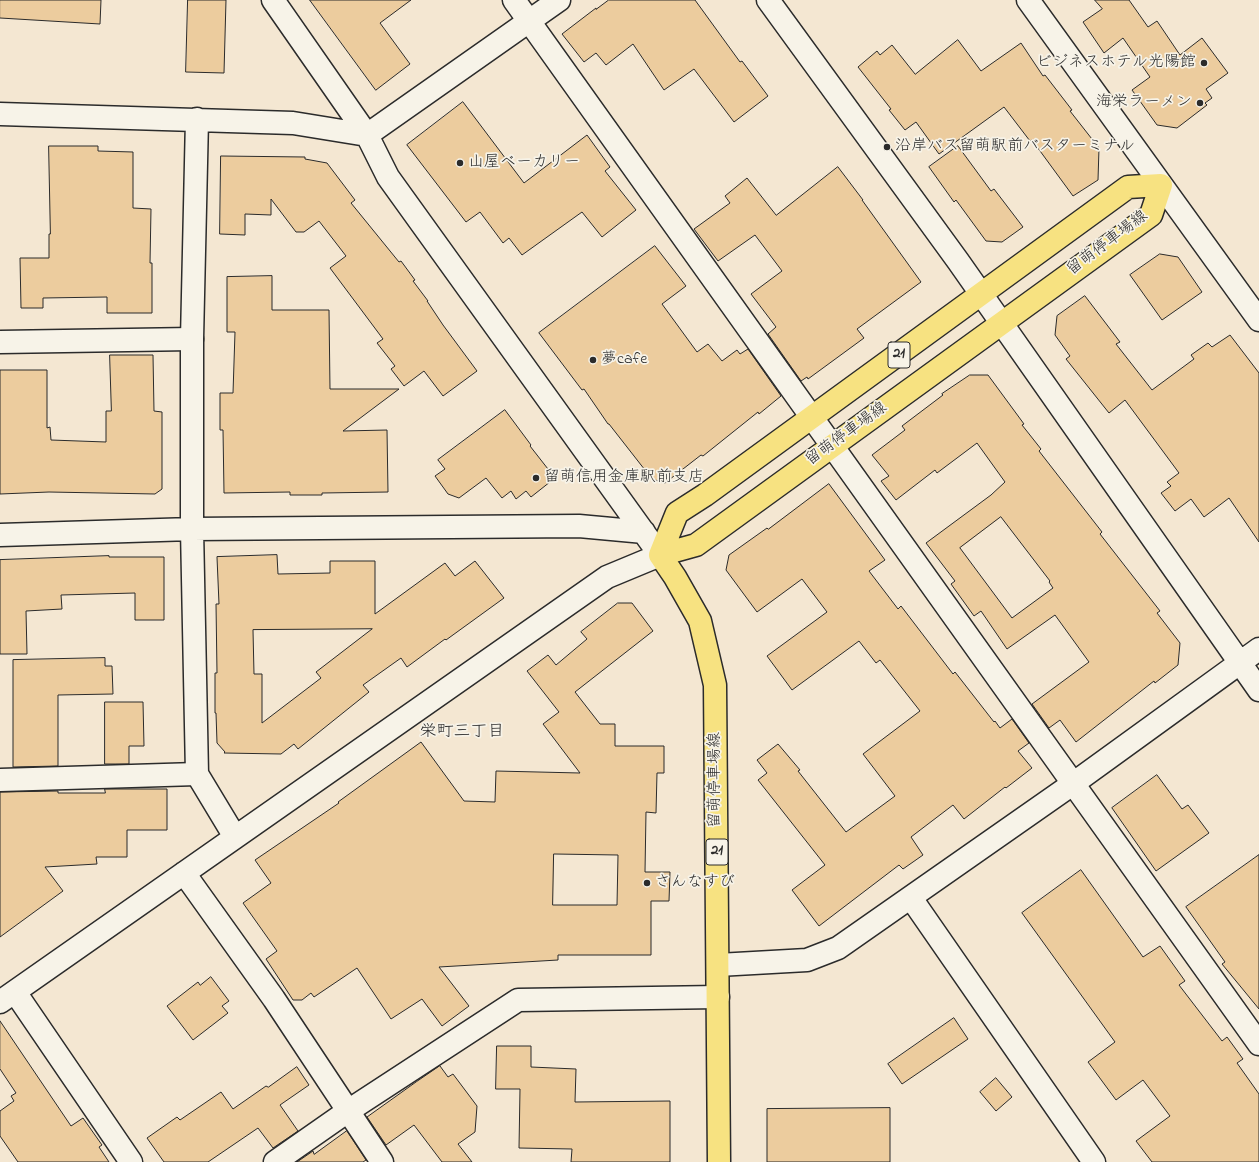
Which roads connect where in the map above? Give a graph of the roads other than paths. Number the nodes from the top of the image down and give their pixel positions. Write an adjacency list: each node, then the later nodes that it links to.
1 (274, 0): 9 (street)
2 (514, 0): 6 (street)
3 (559, 0): 6 (street)
4 (768, 0): 11 (street)
5 (1028, 0): 10 (street)
6 (529, 21): 9 (street); 16 (street)
7 (0, 114): 8 (street)
8 (197, 119): 9 (street); 14 (street)
9 (367, 135): 19 (street)
10 (1161, 186): 11 (main road, 留萌停車場線 / 21); 12 (street); 13 (main road, 留萌停車場線 / 21)
11 (982, 295): 13 (street); 16 (main road, 留萌停車場線 / 21)
12 (1259, 320)
13 (1002, 323): 17 (main road, 留萌停車場線 / 21); 23 (street)
14 (192, 339): 15 (street); 18 (street)
15 (0, 342)
16 (812, 417): 17 (street); 21 (main road, 留萌停車場線 / 21)
17 (832, 446): 21 (main road, 留萌停車場線 / 21); 27 (street)
18 (192, 529): 19 (street); 20 (street); 25 (street)
19 (644, 532): 21 (street)
20 (0, 535)
21 (660, 555): 28 (street); 31 (main road, 留萌停車場線 / 21)
22 (1259, 649): 23 (street)
23 (1240, 663): 24 (street); 27 (street)
24 (1259, 690)
25 (197, 774): 26 (street); 28 (street)
26 (0, 780)
27 (1074, 783): 30 (street); 34 (street)
28 (235, 837): 29 (street)
29 (184, 873): 32 (street); 35 (street)
30 (910, 898): 31 (street); 40 (street)
31 (718, 966): 33 (main road, 留萌停車場線 / 21)
32 (7, 997): 36 (street)
33 (718, 997): 35 (street); 39 (main road, 留萌停車場線 / 21)
34 (1259, 1044)
35 (348, 1111): 37 (street); 38 (street)
36 (131, 1162)
37 (274, 1162)
38 (382, 1162)
39 (719, 1162)
40 (1094, 1162)

